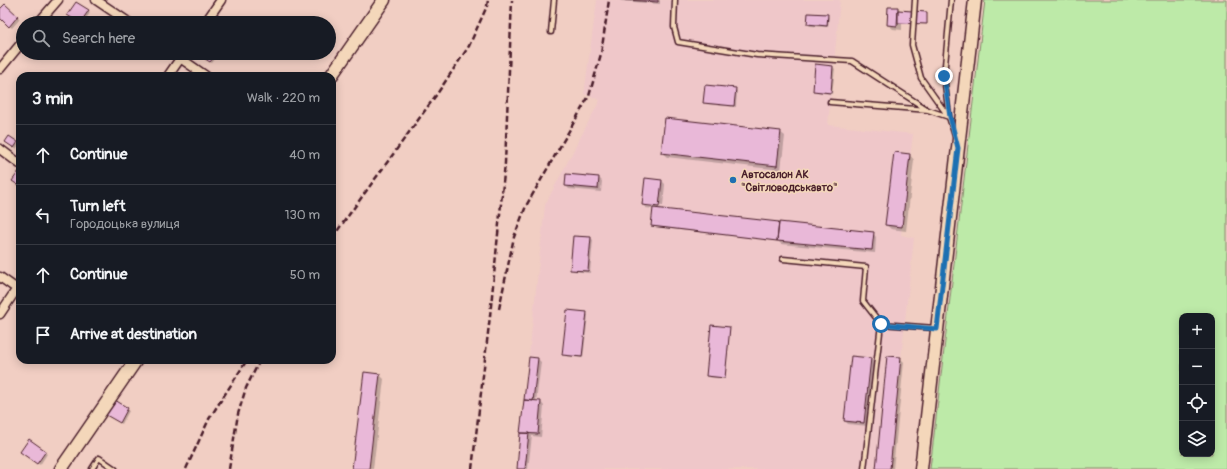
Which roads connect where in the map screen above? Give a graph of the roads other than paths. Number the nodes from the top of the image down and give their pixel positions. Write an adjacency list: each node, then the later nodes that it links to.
1 (58, 0): 10 (street)
2 (96, 0): 11 (street)
3 (221, 0): 12 (street)
4 (384, 0): 20 (main road)
5 (554, 0): 13 (lane)
6 (675, 0): 22 (lane)
7 (915, 0): 23 (lane)
8 (951, 0): 23 (lane)
9 (974, 0): 24 (main road)
10 (44, 16)
11 (120, 16)
12 (210, 16)
13 (551, 32)
14 (16, 50): 17 (street)
15 (179, 60): 18 (street)
16 (187, 60): 19 (street)
17 (0, 69)
18 (171, 72)
19 (201, 72)
20 (334, 72)
21 (830, 102): 22 (lane)
22 (928, 110): 23 (lane)
23 (950, 117): 24 (lane)
24 (958, 148): 33 (main road)
25 (0, 149): 26 (street)
26 (16, 161)
27 (783, 259): 32 (lane)
28 (0, 277): 29 (street)
29 (16, 286)
30 (16, 290): 31 (street)
31 (0, 314)
32 (881, 324): 33 (lane); 38 (lane)
33 (937, 329): 39 (main road)
34 (133, 364): 35 (main road)
35 (61, 469)
36 (92, 469): 37 (lane)
37 (115, 469)
38 (864, 469)
39 (921, 469)

